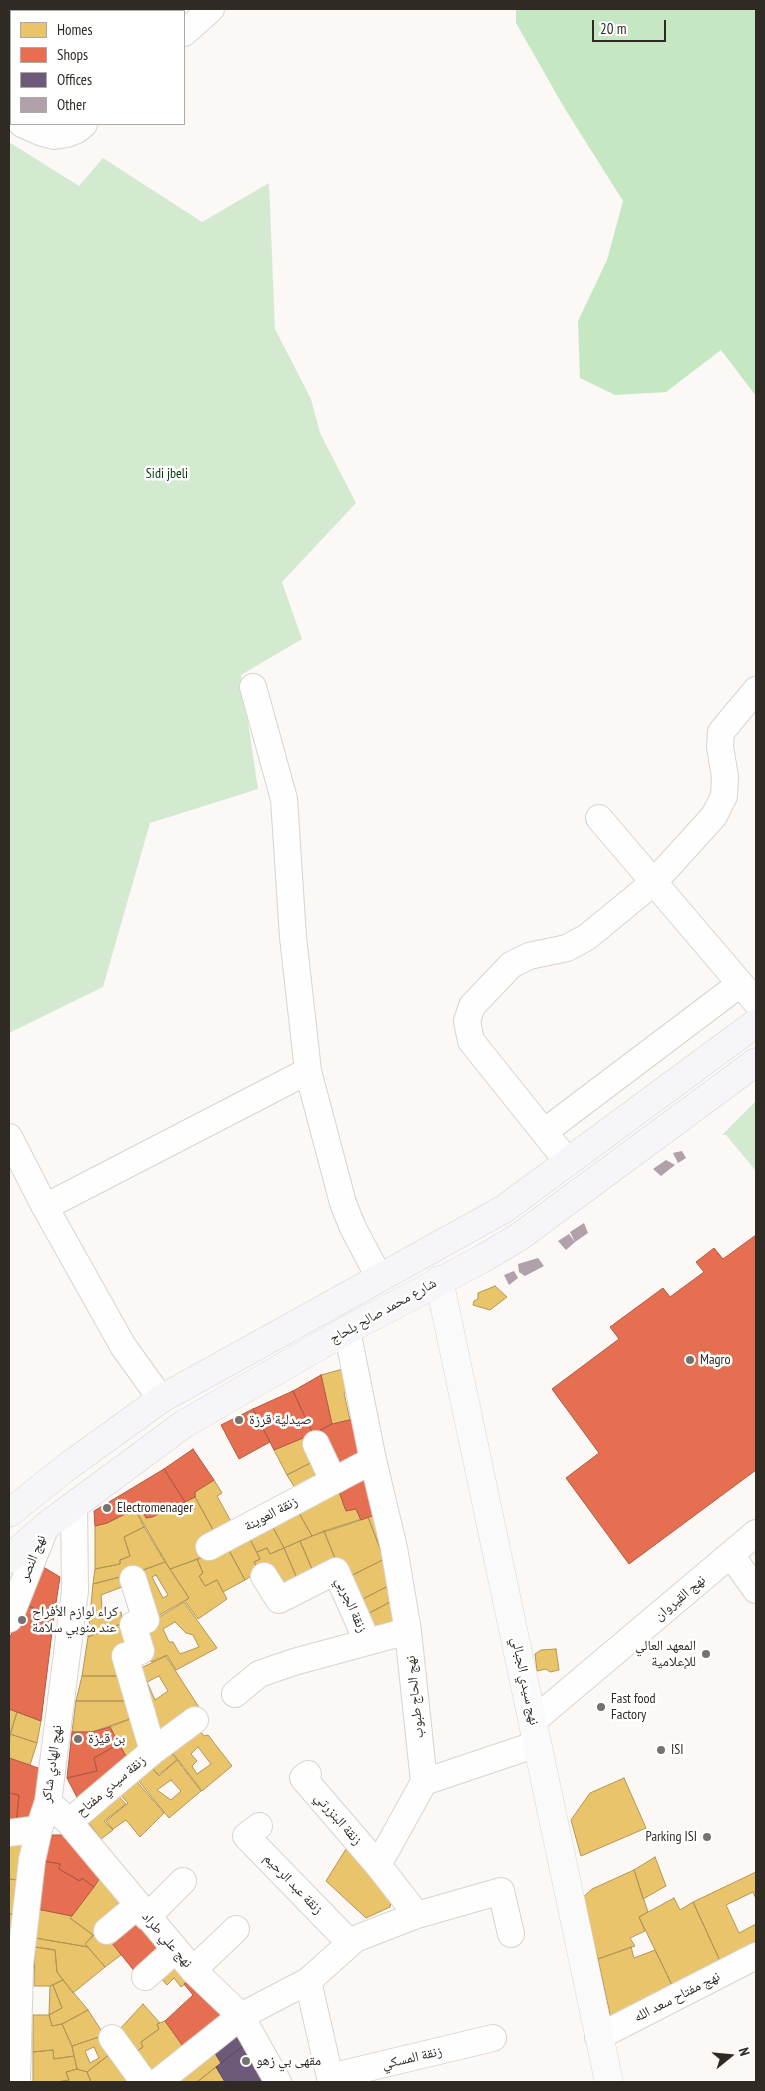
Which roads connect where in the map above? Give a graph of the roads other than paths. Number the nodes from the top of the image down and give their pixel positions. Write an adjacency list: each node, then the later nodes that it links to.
1 (207, 10): 2 (street)
2 (185, 32)
3 (24, 125): 4 (street)
4 (83, 125)
5 (253, 687): 12 (street)
6 (756, 690): 8 (street)
7 (599, 818): 8 (street)
8 (654, 882): 9 (street); 13 (street)
9 (748, 993): 13 (street)
10 (752, 1034): 15 (main road)
11 (756, 1062): 18 (main road, شارع محمد صالح بلحاج)
12 (308, 1071): 16 (street); 17 (street)
13 (544, 1132): 15 (street)
14 (9, 1137): 16 (street)
15 (568, 1162): 17 (main road)
16 (45, 1208): 20 (street)
17 (379, 1277): 20 (main road)
18 (439, 1280): 19 (main road, شارع محمد صالح بلحاج); 39 (street, نهج سيدي الجبالي)
19 (347, 1330): 22 (street, نهج الحاج طبوب); 24 (main road, شارع محمد صالح بلحاج)
20 (161, 1399): 25 (main road)
21 (316, 1444): 23 (street)
22 (373, 1460): 23 (street, زنقة العوينة); 35 (street, نهج الحاج طبوب)
23 (333, 1480): 28 (street, زنقة العوينة)
24 (74, 1505): 26 (main road, شارع محمد صالح بلحاج); 43 (street, نهج الهادي شاكر)
25 (9, 1513)
26 (46, 1526): 30 (main road, شارع محمد صالح بلحاج); 34 (street, نهج النصر)
27 (756, 1533): 29 (street, نهج القيروان)
28 (210, 1547)
29 (731, 1555): 33 (street); 39 (street, نهج القيروان)
30 (9, 1559)
31 (264, 1576): 36 (street, زنقة الجربي)
32 (133, 1579): 40 (street, زنقة سيدي مفتاح)
33 (756, 1590)
34 (9, 1618)
35 (408, 1631): 36 (street, زنقة الجربي); 42 (street, نهج الحاج طبوب)
36 (367, 1641): 37 (street, زنقة الجربي)
37 (235, 1694)
38 (196, 1720): 40 (street, زنقة سيدي مفتاح)
39 (535, 1732): 42 (street); 62 (street, نهج سيدي الجبالي)
40 (152, 1751): 44 (street, زنقة سيدي مفتاح)
41 (308, 1774): 48 (street, زنقة البنزرتي)
42 (424, 1782): 48 (street)
43 (48, 1802): 44 (street, نهج علي طراد); 46 (street, نهج الهادي شاكر)
44 (69, 1822): 50 (street, نهج علي طراد)
45 (259, 1826): 55 (street, زنقة عبد الرحيم)
46 (38, 1829): 47 (street); 66 (street, نهج الهادي شاكر)
47 (9, 1833)
48 (378, 1865): 51 (street)
49 (183, 1881): 50 (street)
50 (142, 1911): 53 (street); 56 (street, نهج علي طراد)
51 (417, 1915): 54 (street); 55 (street)
52 (236, 1929): 58 (street)
53 (107, 1931)
54 (511, 1934)
55 (350, 1943): 60 (street)
56 (176, 1950): 58 (street, نهج علي طراد); 59 (street)
57 (756, 1956): 62 (street, نهج مفتاح سعد الله)
58 (193, 1970): 61 (street, نهج علي طراد)
59 (145, 1977)
60 (308, 1981): 61 (street); 65 (street)
61 (241, 2016): 68 (street); 69 (street, نهج علي طراد)
62 (598, 2037): 70 (street, نهج سيدي الجبالي)
63 (112, 2038): 67 (street)
64 (494, 2038): 65 (street, زنقة المسكي)
65 (331, 2080)
66 (17, 2082)
67 (144, 2082)
68 (158, 2082)
69 (278, 2082)
70 (608, 2082)

